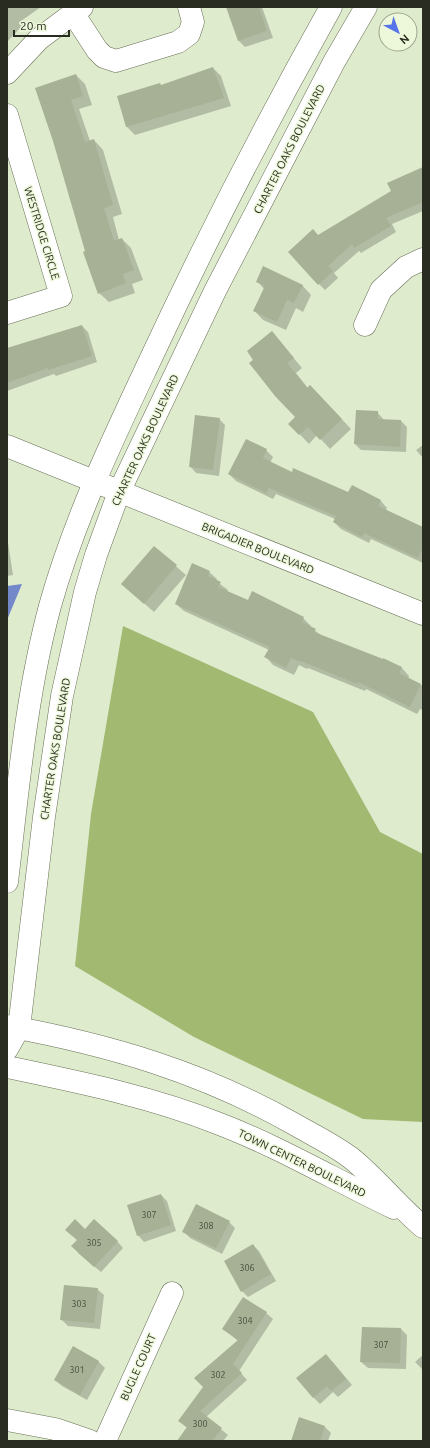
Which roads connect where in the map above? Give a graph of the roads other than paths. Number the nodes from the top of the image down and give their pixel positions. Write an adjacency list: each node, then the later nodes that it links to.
1 (189, 7): 4 (street)
2 (331, 7): 11 (street)
3 (366, 7): 12 (street, CHARTER OAKS BOULEVARD)
4 (77, 10): 5 (street)
5 (7, 73)
6 (7, 115): 8 (street, WESTRIDGE CIRCLE)
7 (423, 259): 9 (street)
8 (7, 313)
9 (365, 325)
10 (7, 446): 11 (street, BRIGADIER BOULEVARD)
11 (93, 481): 12 (street, BRIGADIER BOULEVARD); 14 (street)
12 (119, 492): 13 (street, BRIGADIER BOULEVARD); 15 (street, CHARTER OAKS BOULEVARD)
13 (423, 614)
14 (7, 882)
15 (13, 1027): 16 (street, CHARTER OAKS BOULEVARD); 18 (street, TOWN CENTER BOULEVARD)
16 (7, 1049)
17 (7, 1067): 18 (street, TOWN CENTER BOULEVARD)
18 (416, 1221)
19 (172, 1294): 22 (street, BUGLE COURT)
20 (7, 1420): 21 (street)
21 (90, 1441)
22 (105, 1441)

